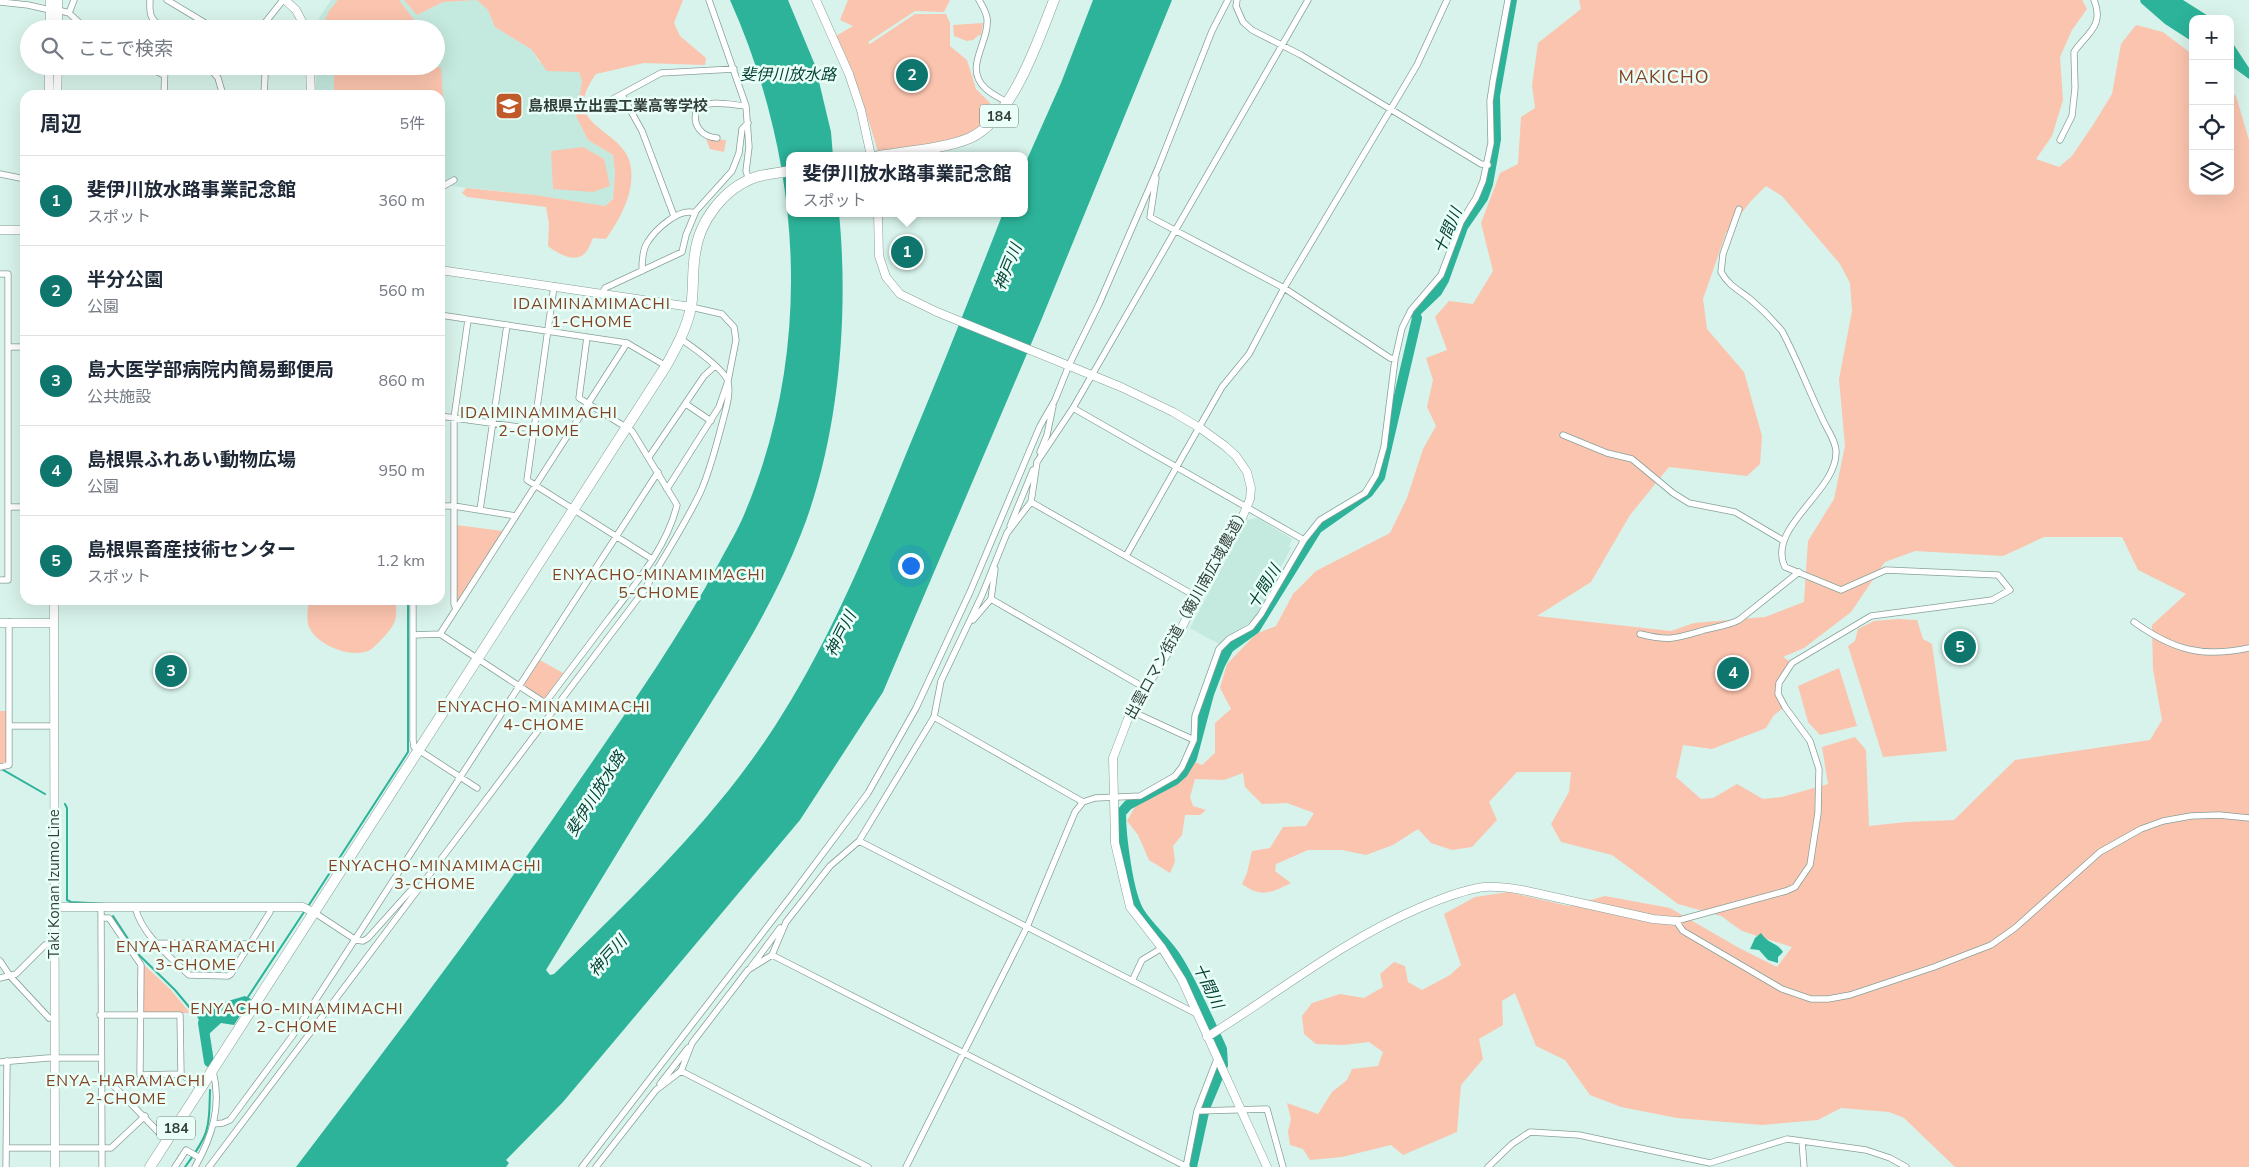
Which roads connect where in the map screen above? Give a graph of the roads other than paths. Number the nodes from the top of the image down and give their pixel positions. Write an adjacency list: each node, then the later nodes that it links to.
1 (50, 0): 18 (street)
2 (58, 0): 18 (street)
3 (74, 0): 19 (street)
4 (150, 0): 23 (street)
5 (167, 0): 24 (street)
6 (284, 0): 25 (street); 26 (street)
7 (709, 0): 28 (street)
8 (816, 0): 49 (street)
9 (979, 0): 42 (street)
10 (1054, 0): 42 (highway, 184)
11 (1228, 0): 52 (street)
12 (1237, 0): 27 (street)
13 (1308, 0): 27 (street)
14 (1447, 0): 45 (street)
15 (1508, 0): 51 (street)
16 (2094, 0): 48 (street)
17 (0, 2): 18 (street)
18 (54, 10): 19 (street); 20 (street); 21 (street)
19 (69, 13): 22 (street)
20 (52, 20)
21 (56, 20)
22 (76, 20)
23 (153, 20)
24 (196, 20)
25 (267, 20)
26 (301, 20)
27 (1282, 45): 45 (street); 63 (street)
28 (734, 69): 41 (street); 44 (street)
29 (49, 75): 35 (street)
30 (58, 75): 36 (street)
31 (164, 75): 37 (street)
32 (216, 75): 38 (street)
33 (265, 75): 39 (street)
34 (310, 75): 40 (street)
35 (49, 90)
36 (57, 90)
37 (164, 90)
38 (221, 90)
39 (264, 90)
40 (311, 90)
41 (622, 95): 43 (street); 61 (street)
42 (1008, 102): 50 (highway, 184)
43 (600, 106)
44 (746, 106): 46 (street); 47 (street)
45 (1390, 110): 51 (street); 70 (street)
46 (748, 123): 56 (street); 60 (street)
47 (717, 138)
48 (2060, 140)
49 (870, 152)
50 (901, 152)
51 (1488, 165): 82 (street)
52 (1158, 168): 63 (street); 83 (street)
53 (786, 172): 56 (highway, 184)
54 (0, 174): 55 (street)
55 (20, 178)
56 (753, 178): 72 (highway, 184)
57 (454, 180): 58 (street)
58 (445, 185)
59 (1740, 209): 122 (street)
60 (695, 213): 61 (street); 67 (street)
61 (674, 216): 67 (street)
62 (878, 217): 83 (street, 出雲ロマン街道（簸川南広域農道）)
63 (1175, 229): 70 (street); 86 (street)
64 (0, 230): 65 (street)
65 (20, 230)
66 (445, 271): 69 (street)
67 (642, 271): 71 (street)
68 (0, 274): 80 (street)
69 (554, 286): 71 (street); 76 (street)
70 (1284, 288): 82 (street); 99 (street)
71 (602, 294): 72 (street)
72 (691, 307): 78 (highway, 184); 89 (street)
73 (445, 316): 74 (street)
74 (468, 320): 75 (street); 95 (street)
75 (507, 325): 76 (street); 97 (street)
76 (547, 330): 77 (street); 100 (street)
77 (587, 337): 79 (street); 91 (street)
78 (681, 340): 84 (highway, 184); 85 (street)
79 (627, 343): 84 (street); 91 (street)
80 (8, 347): 81 (street); 88 (street)
81 (20, 347)
82 (1396, 359): 121 (street)
83 (1066, 364): 86 (street, 出雲ロマン街道（簸川南広域農道）); 90 (street)
84 (666, 366): 98 (highway, 184)
85 (715, 366): 89 (street); 92 (street)
86 (1092, 375): 93 (street); 99 (street, 出雲ロマン街道（簸川南広域農道）)
87 (0, 378): 88 (street)
88 (8, 378): 106 (street)
89 (728, 381): 96 (street); 160 (street)
90 (1055, 400): 103 (street); 219 (street)
91 (588, 404): 98 (street); 108 (street)
92 (686, 404): 96 (street); 102 (street)
93 (1073, 408): 103 (street); 104 (street)
94 (445, 417): 95 (street)
95 (454, 418): 97 (street); 112 (street)
96 (711, 421): 109 (street)
97 (494, 423): 100 (street); 117 (street)
98 (626, 428): 102 (street); 116 (highway, 184)
99 (1200, 428): 104 (street); 115 (street, 出雲ロマン街道（簸川南広域農道）)
100 (533, 429): 108 (street)
101 (1563, 435): 122 (street)
102 (649, 457): 107 (street)
103 (1037, 462): 110 (street); 119 (street)
104 (1177, 468): 115 (street); 123 (street)
105 (0, 470): 106 (street)
106 (7, 470): 113 (street)
107 (658, 472): 109 (street); 120 (street)
108 (536, 486): 116 (street); 118 (street)
109 (667, 489): 124 (street)
110 (1031, 502): 119 (street); 123 (street)
111 (445, 506): 112 (street)
112 (454, 506): 117 (street); 132 (street)
113 (8, 507): 114 (street); 127 (street)
114 (20, 508)
115 (1247, 508): 121 (street); 128 (street, 出雲ロマン街道（簸川南広域農道）)
116 (574, 509): 120 (street); 142 (highway, 184)
117 (480, 510): 118 (street)
118 (516, 516): 132 (street)
119 (1007, 533): 125 (street)
120 (616, 537): 124 (street); 145 (street)
121 (1304, 540): 151 (street)
122 (1784, 541): 126 (street)
123 (1126, 556): 128 (street)
124 (652, 559): 145 (street)
125 (996, 559): 129 (street); 137 (street)
126 (1799, 572): 139 (street); 167 (street)
127 (0, 580)
128 (1197, 597): 146 (street, 出雲ロマン街道（簸川南広域農道）)
129 (991, 599): 137 (street); 146 (street)
130 (54, 605): 136 (street, Taki Konan Izumo Line)
131 (413, 605): 140 (street)
132 (456, 609): 138 (street)
133 (0, 622): 134 (street)
134 (9, 622): 136 (street); 144 (street)
135 (2134, 622): 141 (street)
136 (54, 623): 150 (street, Taki Konan Izumo Line)
137 (968, 625): 148 (street)
138 (440, 634): 140 (street); 142 (street)
139 (1640, 634)
140 (413, 635): 152 (street)
141 (2249, 648)
142 (478, 659): 145 (street); 152 (highway, 184)
143 (0, 665): 144 (street)
144 (9, 665): 149 (street)
145 (519, 686): 154 (street)
146 (1145, 688): 147 (street, 出雲ロマン街道（簸川南広域農道）)
147 (1131, 711): 151 (street); 156 (street, 出雲ロマン街道（簸川南広域農道）)
148 (934, 717): 157 (street); 159 (street)
149 (9, 726): 150 (street); 153 (street)
150 (54, 726): 161 (street, Taki Konan Izumo Line)
151 (1194, 740): 156 (street)
152 (420, 750): 154 (street); 165 (highway, 184)
153 (0, 767)
154 (461, 777): 155 (street); 170 (street)
155 (477, 788)
156 (1114, 798): 157 (street); 174 (street, 出雲ロマン街道（簸川南広域農道）)
157 (1083, 802): 169 (street)
158 (2249, 818): 167 (street)
159 (859, 841): 168 (street); 169 (street)
160 (420, 887): 170 (street); 218 (street)
161 (55, 907): 162 (street); 171 (street, Taki Konan Izumo Line)
162 (101, 907): 163 (street); 166 (street)
163 (135, 907): 164 (street); 172 (street)
164 (271, 907): 165 (street); 173 (street)
165 (315, 913): 170 (street); 193 (highway, 184)
166 (101, 918): 181 (street); 183 (street)
167 (1676, 921): 185 (street)
168 (786, 922): 175 (street); 177 (street)
169 (1027, 927): 180 (street); 187 (street)
170 (356, 940): 204 (street)
171 (54, 943): 178 (street); 188 (street, Taki Konan Izumo Line)
172 (156, 944): 173 (street); 173 (street)
173 (250, 944)
174 (1162, 948): 180 (street); 182 (street, 出雲ロマン街道（簸川南広域農道）)
175 (772, 954): 177 (street); 187 (street)
176 (0, 961): 178 (street)
177 (748, 970): 186 (street)
178 (10, 976): 179 (street); 184 (street)
179 (0, 978)
180 (1132, 981): 182 (street)
181 (100, 1014): 183 (street); 189 (street)
182 (1197, 1014): 185 (street, 出雲ロマン街道（簸川南広域農道）)
183 (140, 1015): 195 (street); 195 (street)
184 (49, 1018)
185 (1207, 1037): 190 (street, 出雲ロマン街道（簸川南広域農道）)
186 (692, 1042): 194 (street); 198 (street)
187 (963, 1054): 223 (street); 224 (street)
188 (55, 1058): 189 (street); 191 (street); 208 (street, Taki Konan Izumo Line)
189 (100, 1058): 196 (street)
190 (1217, 1059): 201 (street, 出雲ロマン街道（簸川南広域農道）); 202 (street)
191 (7, 1061): 192 (street); 199 (street)
192 (0, 1062)
193 (213, 1071): 197 (highway, 184); 204 (street)
194 (681, 1071): 198 (street); 222 (street)
195 (181, 1074): 197 (street)
196 (100, 1081): 203 (street); 209 (street)
197 (201, 1088): 206 (highway, 184)
198 (656, 1090): 210 (street)
199 (7, 1106): 200 (street); 207 (street)
200 (0, 1108)
201 (1241, 1109): 202 (street); 225 (street, 出雲ロマン街道（簸川南広域農道）); 226 (street)
202 (1198, 1111): 224 (street)
203 (145, 1116): 206 (street); 209 (street)
204 (214, 1124): 211 (street)
205 (1802, 1141): 227 (street); 228 (street); 229 (street)
206 (168, 1142): 215 (highway, 184)
207 (6, 1148): 208 (street); 212 (street)
208 (55, 1148): 209 (street); 213 (street, Taki Konan Izumo Line)
209 (100, 1148): 214 (street)
210 (608, 1152): 220 (street); 221 (street)
211 (198, 1157): 216 (street); 217 (street)
212 (6, 1167)
213 (55, 1167)
214 (102, 1167)
215 (150, 1167)
216 (175, 1167)
217 (195, 1167)
218 (209, 1167)
219 (582, 1167)
220 (596, 1167)
221 (602, 1167)
222 (868, 1167)
223 (906, 1167)
224 (1186, 1167)
225 (1267, 1167)
226 (1283, 1167)
227 (1488, 1167)
228 (1804, 1167)
229 (1906, 1167)

